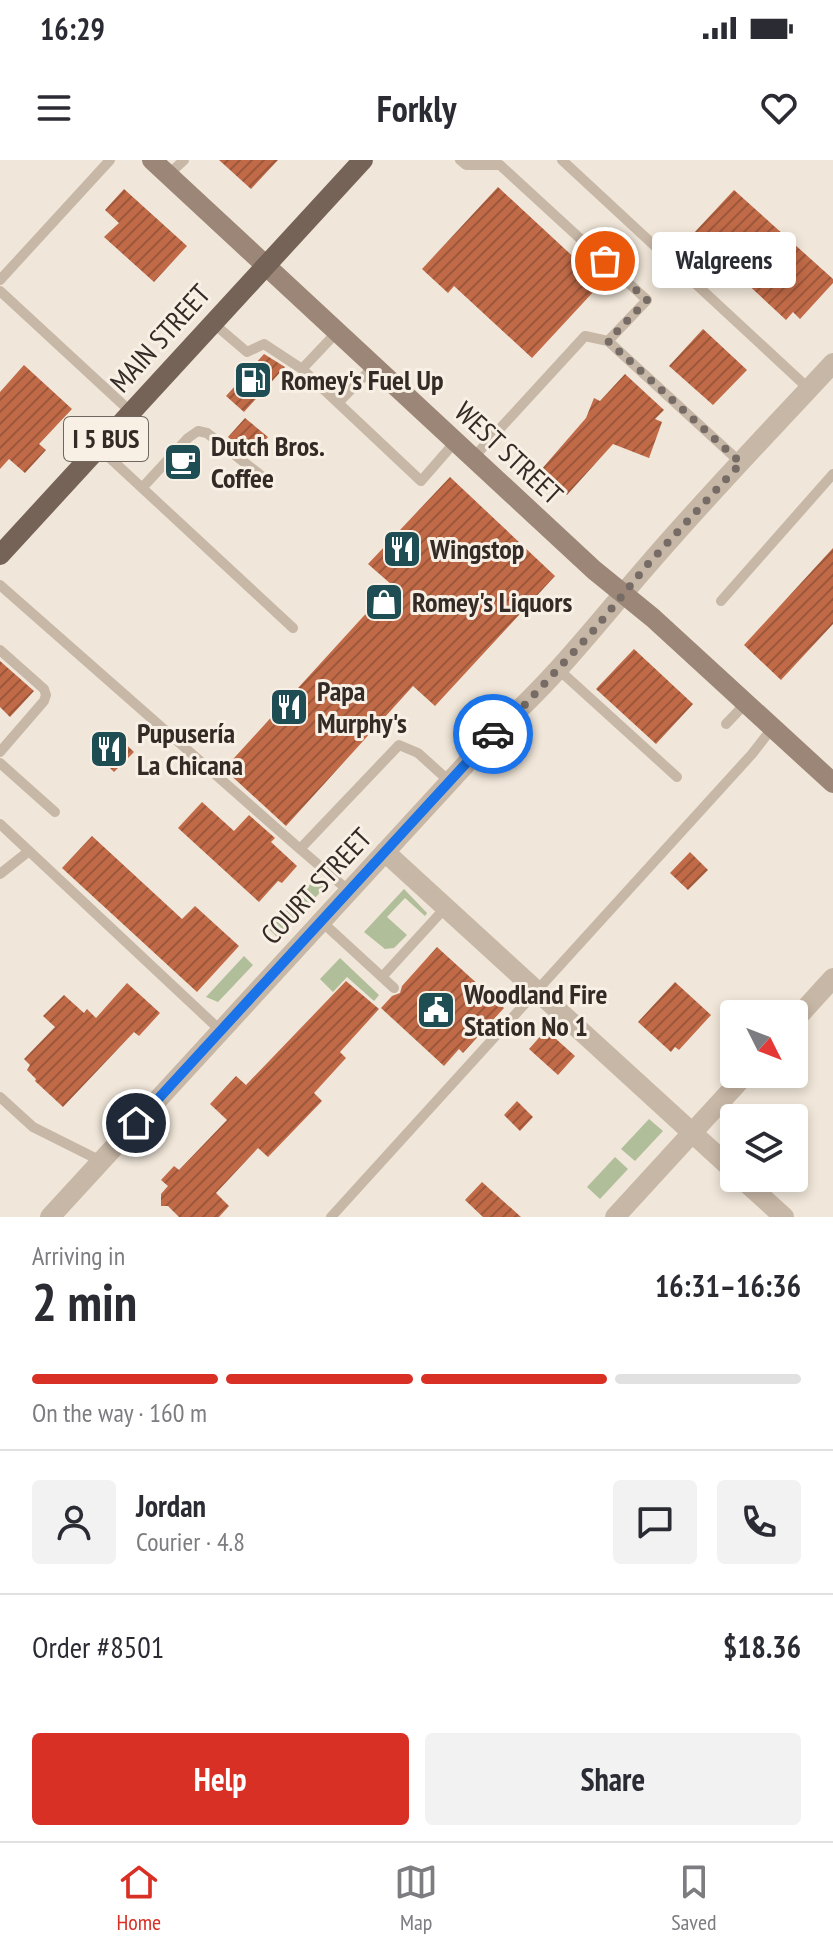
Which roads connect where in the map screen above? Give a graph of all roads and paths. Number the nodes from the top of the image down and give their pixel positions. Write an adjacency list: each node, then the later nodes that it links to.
1 (110, 160): 9 (lane)
2 (152, 160): 7 (main road, WEST STREET)
3 (184, 160): 7 (lane)
4 (363, 160): 8 (main road, I 5 BUS)
5 (460, 160): 13 (lane)
6 (562, 160): 17 (lane)
7 (168, 175): 8 (main road, WEST STREET)
8 (265, 265): 11 (main road, MAIN STREET / I 5 BUS); 12 (main road, WEST STREET)
9 (0, 280)
10 (0, 291): 19 (lane)
11 (212, 323): 16 (lane); 19 (main road, MAIN STREET / I 5 BUS)
12 (337, 332): 15 (main road, WEST STREET); 16 (lane)
13 (608, 341): 22 (lane); 23 (lane)
14 (833, 363): 17 (street, COURT STREET)
15 (374, 366): 18 (lane); 20 (main road, WEST STREET)
16 (302, 369): 18 (lane)
17 (809, 389): 23 (street, COURT STREET)
18 (339, 402): 20 (lane)
19 (131, 412): 21 (main road, MAIN STREET / I 5 BUS)
20 (455, 442): 22 (main road, WEST STREET)
21 (98, 447): 26 (lane); 27 (main road, MAIN STREET / I 5 BUS)
22 (473, 458): 29 (main road, WEST STREET)
23 (741, 463): 29 (street, COURT STREET)
24 (833, 474): 30 (lane)
25 (268, 481): 26 (lane)
26 (142, 488): 31 (lane)
27 (0, 555)
28 (0, 585): 44 (lane)
29 (624, 594): 33 (street, COURT STREET); 34 (main road, WEST STREET)
30 (721, 601)
31 (293, 628)
32 (0, 650): 37 (lane)
33 (558, 669): 39 (lane); 40 (street, COURT STREET)
34 (746, 703): 35 (lane); 36 (main road, WEST STREET)
35 (726, 724)
36 (773, 727): 41 (main road, WEST STREET); 54 (lane)
37 (0, 752)
38 (0, 763): 42 (lane)
39 (677, 777)
40 (449, 781): 44 (lane); 46 (street, COURT STREET)
41 (833, 783)
42 (55, 812)
43 (0, 824): 45 (lane)
44 (300, 849): 48 (lane)
45 (29, 851): 47 (lane); 56 (lane)
46 (385, 852): 48 (street, COURT STREET); 49 (street)
47 (0, 874)
48 (349, 891): 50 (street, COURT STREET)
49 (445, 908): 51 (lane); 54 (street)
50 (321, 921): 51 (lane); 56 (street, COURT STREET)
51 (382, 977): 53 (lane)
52 (833, 978): 55 (street)
53 (394, 988)
54 (536, 992): 59 (street); 64 (lane)
55 (808, 1006)
56 (221, 1031): 61 (street, COURT STREET)
57 (733, 1088): 59 (street)
58 (0, 1097): 61 (lane)
59 (691, 1134): 60 (street); 65 (street)
60 (720, 1159)
61 (101, 1161): 63 (street, COURT STREET)
62 (756, 1192): 66 (street)
63 (50, 1217)
64 (331, 1217)
65 (615, 1217)
66 (784, 1217)

